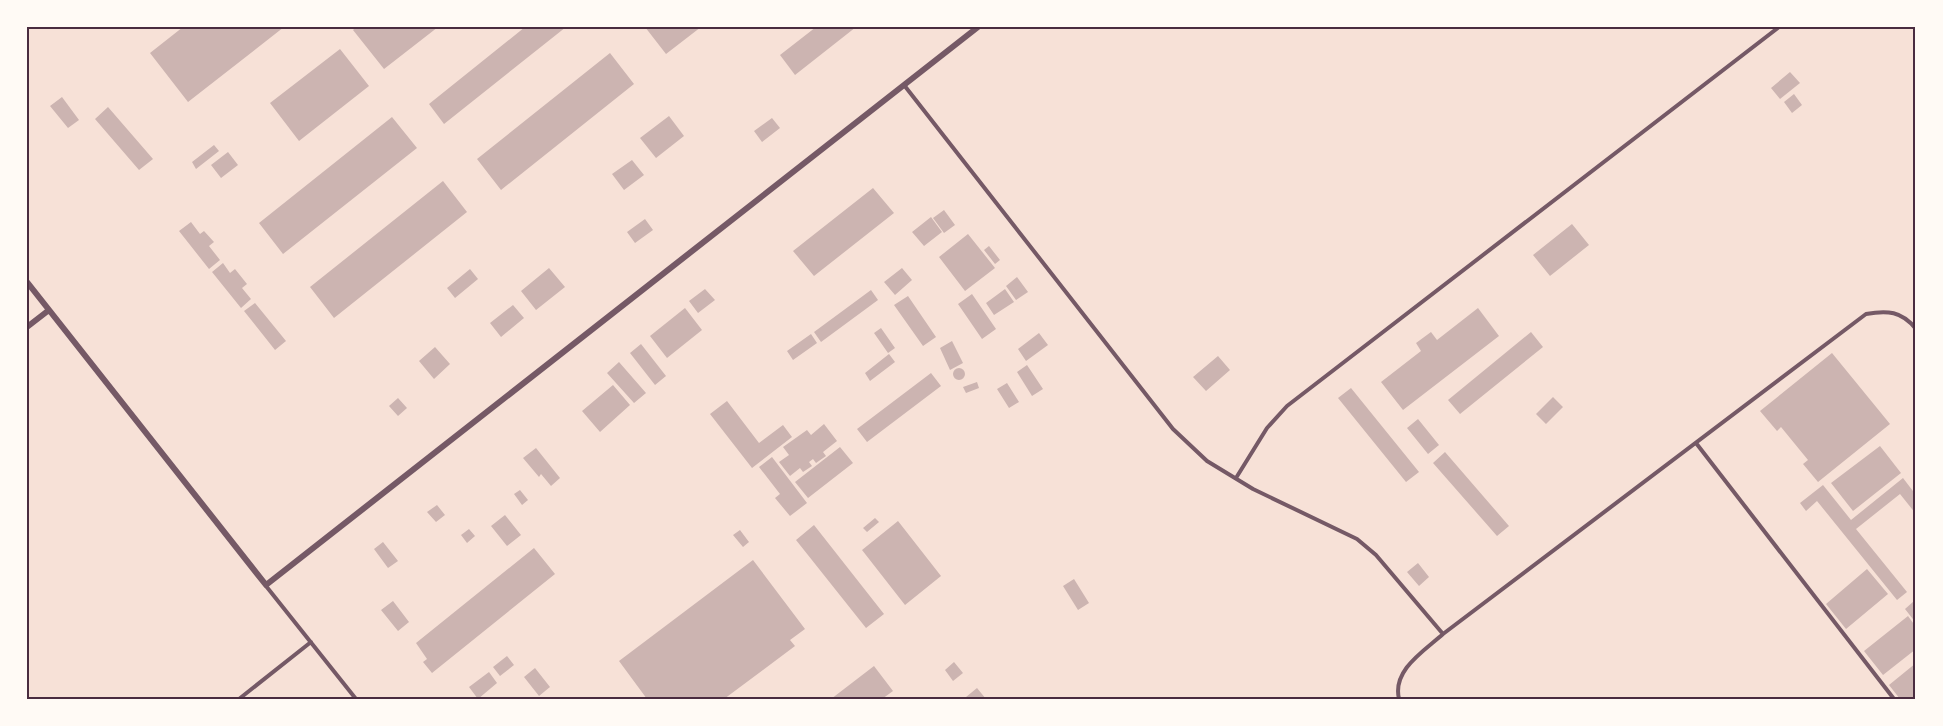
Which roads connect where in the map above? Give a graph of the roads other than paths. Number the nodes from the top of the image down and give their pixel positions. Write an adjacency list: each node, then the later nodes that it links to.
1 (978, 27): 3 (street)
2 (1779, 27): 9 (lane)
3 (903, 85): 9 (lane); 10 (street)
4 (27, 282): 5 (street)
5 (49, 310): 6 (street); 10 (street)
6 (27, 327)
7 (1916, 329): 8 (lane)
8 (1696, 443): 11 (lane); 16 (lane)
9 (1236, 478): 11 (lane)
10 (266, 585): 12 (lane)
11 (1443, 634): 15 (lane)
12 (311, 642): 13 (lane); 14 (lane)
13 (239, 699)
14 (356, 699)
15 (1399, 699)
16 (1894, 699)

